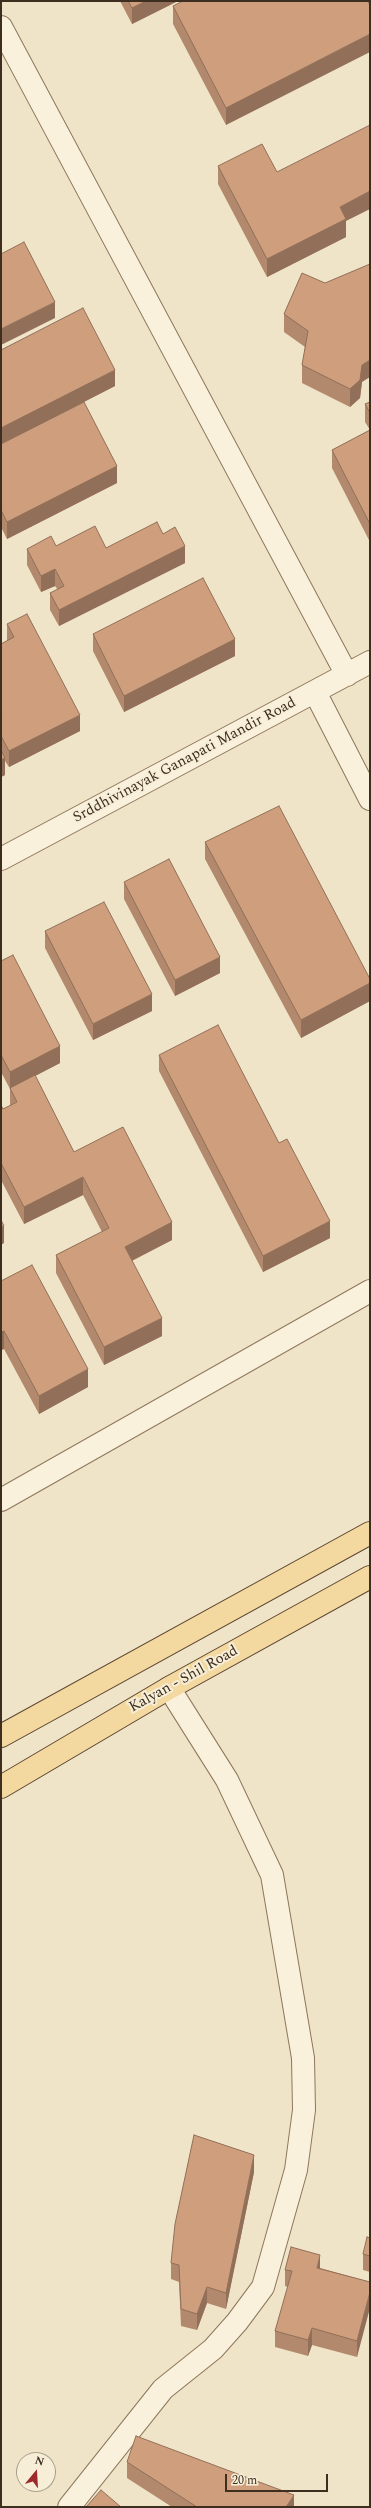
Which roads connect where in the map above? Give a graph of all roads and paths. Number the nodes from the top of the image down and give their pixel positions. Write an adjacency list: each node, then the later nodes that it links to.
1 (1, 27): 3 (street)
2 (370, 662): 3 (street, Srddhivinayak Ganapati Mandir Road)
3 (347, 675): 4 (street, Srddhivinayak Ganapati Mandir Road)
4 (315, 692): 5 (street); 6 (street, Srddhivinayak Ganapati Mandir Road)
5 (370, 799)
6 (1, 859)
7 (370, 1291): 8 (street)
8 (1, 1500)
9 (370, 1532): 12 (main road)
10 (370, 1577): 11 (main road, Kalyan - Shil Road)
11 (168, 1688): 13 (main road, Kalyan - Shil Road); 14 (street)
12 (1, 1736)
13 (1, 1787)
14 (69, 2507)

